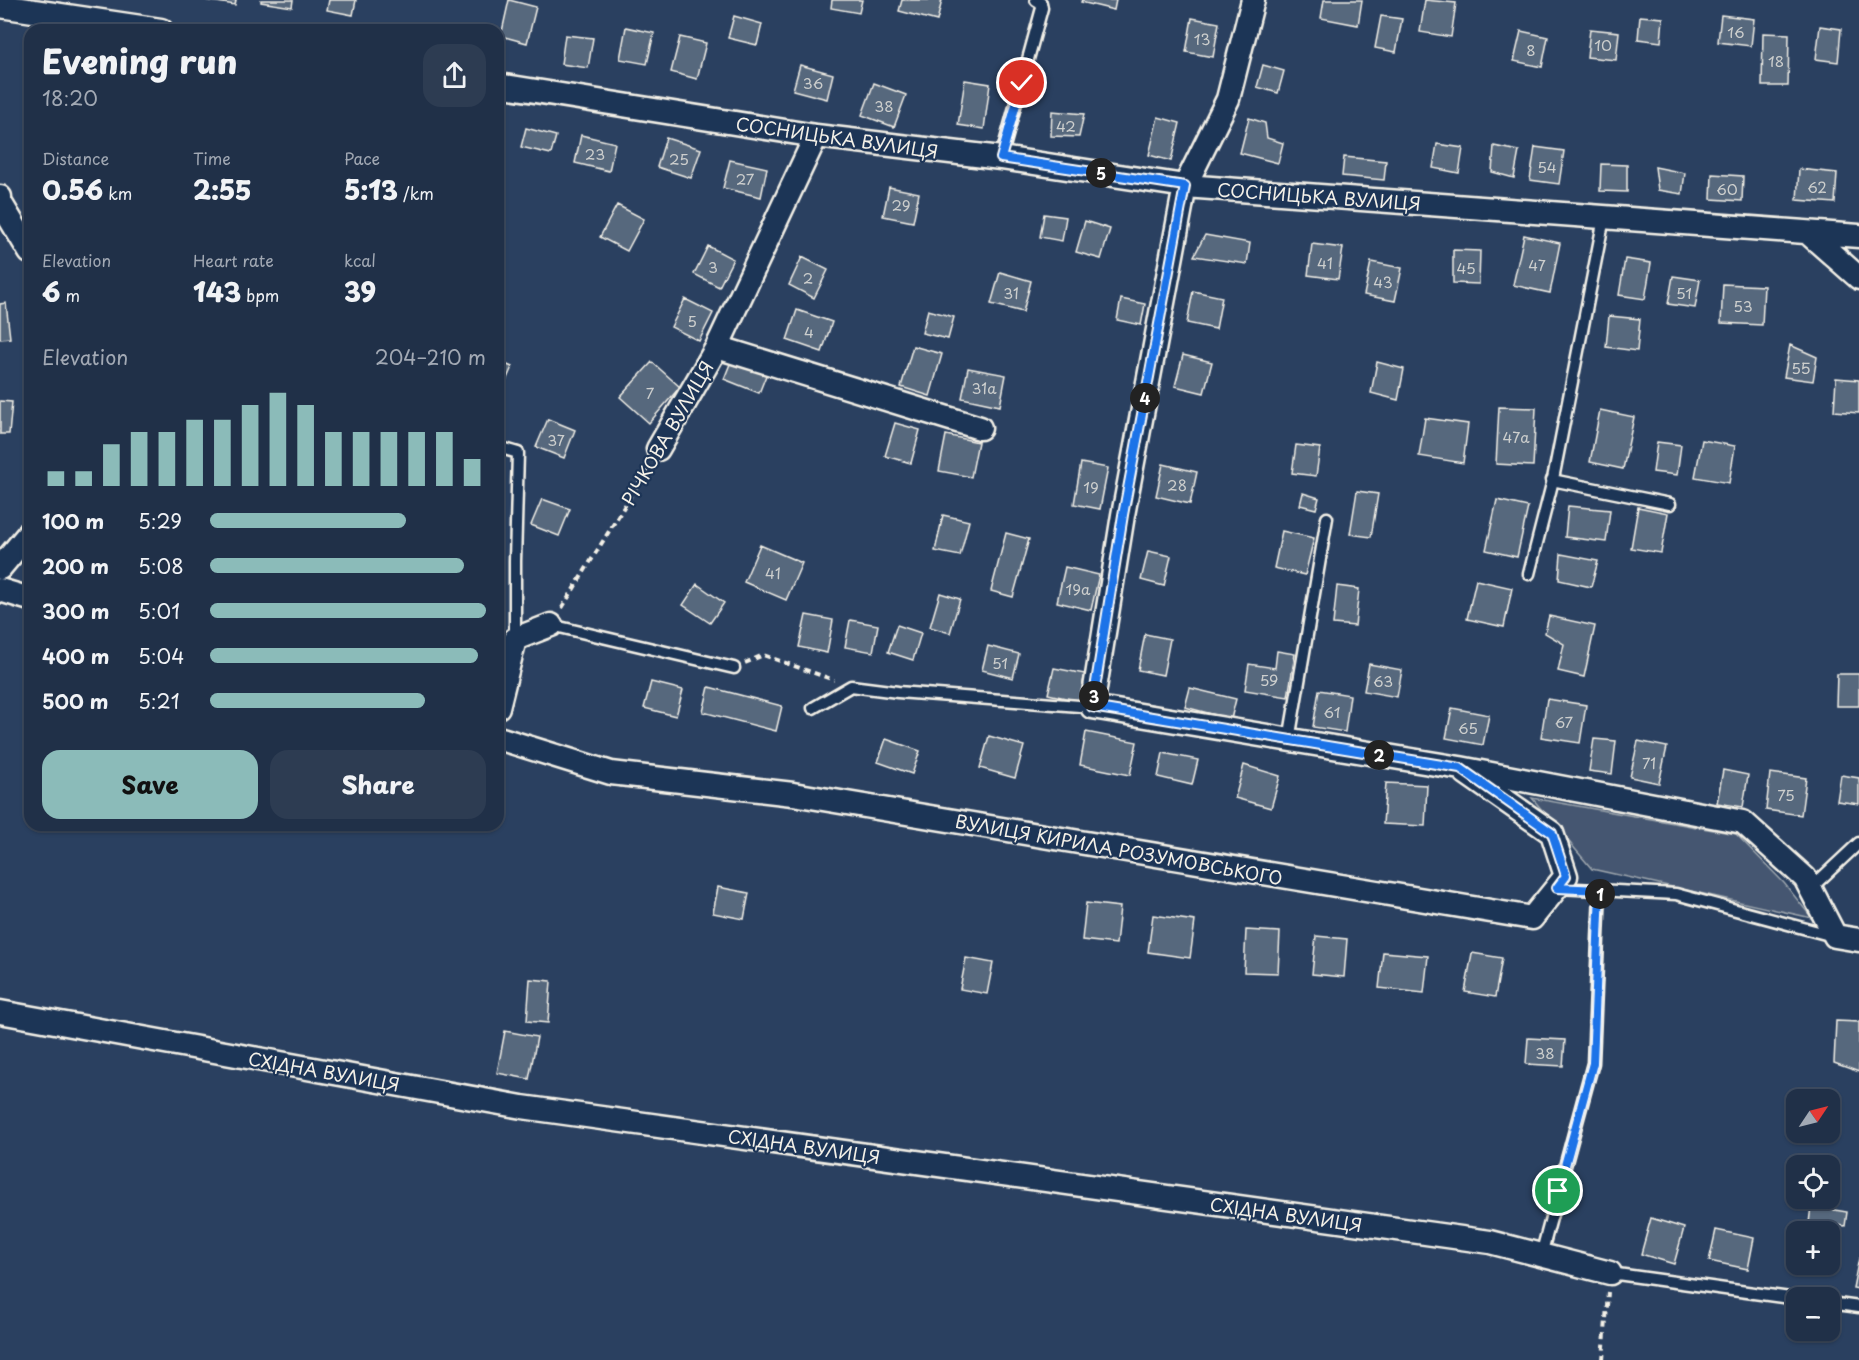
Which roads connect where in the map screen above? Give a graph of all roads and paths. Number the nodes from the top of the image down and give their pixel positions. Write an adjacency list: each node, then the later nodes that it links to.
1 (1036, 0): 7 (lane)
2 (1252, 0): 8 (street)
3 (0, 6): 4 (street)
4 (121, 24)
5 (504, 86): 6 (street, СОСНИЦЬКА ВУЛИЦЯ)
6 (816, 136): 7 (street, СОСНИЦЬКА ВУЛИЦЯ); 15 (street, РІЧКОВА ВУЛИЦЯ)
7 (1001, 158): 8 (street, СОСНИЦЬКА ВУЛИЦЯ)
8 (1185, 186): 10 (street, СОСНИЦЬКА ВУЛИЦЯ); 32 (street)
9 (0, 197): 13 (street)
10 (1604, 218): 11 (street, СОСНИЦЬКА ВУЛИЦЯ); 19 (lane)
11 (1808, 233): 12 (street, СОСНИЦЬКА ВУЛИЦЯ); 14 (street)
12 (1859, 236)
13 (24, 242)
14 (1859, 278)
15 (717, 347): 16 (street); 18 (street, РІЧКОВА ВУЛИЦЯ)
16 (980, 428)
17 (504, 449): 28 (lane)
18 (658, 449): 27 (path, РІЧКОВА ВУЛИЦЯ)
19 (1552, 480): 20 (lane); 24 (lane)
20 (1670, 504)
21 (1327, 518): 35 (lane)
22 (24, 539): 23 (street)
23 (0, 568)
24 (1529, 574)
25 (0, 590): 26 (street)
26 (24, 596)
27 (551, 625): 28 (street); 29 (lane)
28 (515, 639): 30 (street)
29 (734, 668): 31 (path)
30 (504, 684)
31 (851, 686): 32 (lane); 33 (lane)
32 (1092, 707): 35 (street, ВУЛИЦЯ КИРИЛА РОЗУМОВСЬКОГО)
33 (813, 708)
34 (504, 740): 38 (street, ВУЛИЦЯ КИРИЛА РОЗУМОВСЬКОГО)
35 (1289, 740): 36 (street, ВУЛИЦЯ КИРИЛА РОЗУМОВСЬКОГО)
36 (1460, 768): 38 (street, ВУЛИЦЯ КИРИЛА РОЗУМОВСЬКОГО); 39 (street, ВУЛИЦЯ КИРИЛА РОЗУМОВСЬКОГО)
37 (1859, 843): 39 (lane)
38 (1557, 888): 40 (lane)
39 (1810, 889): 41 (street, ВУЛИЦЯ КИРИЛА РОЗУМОВСЬКОГО)
40 (1600, 890): 41 (lane); 44 (lane)
41 (1835, 936): 42 (street)
42 (1859, 940)
43 (0, 1012): 44 (street, СХІДНА ВУЛИЦЯ)
44 (1541, 1255): 45 (street, СХІДНА ВУЛИЦЯ)
45 (1610, 1273): 46 (lane); 49 (path)
46 (1786, 1297)
47 (1840, 1304): 48 (lane)
48 (1859, 1307)
49 (1603, 1360)

